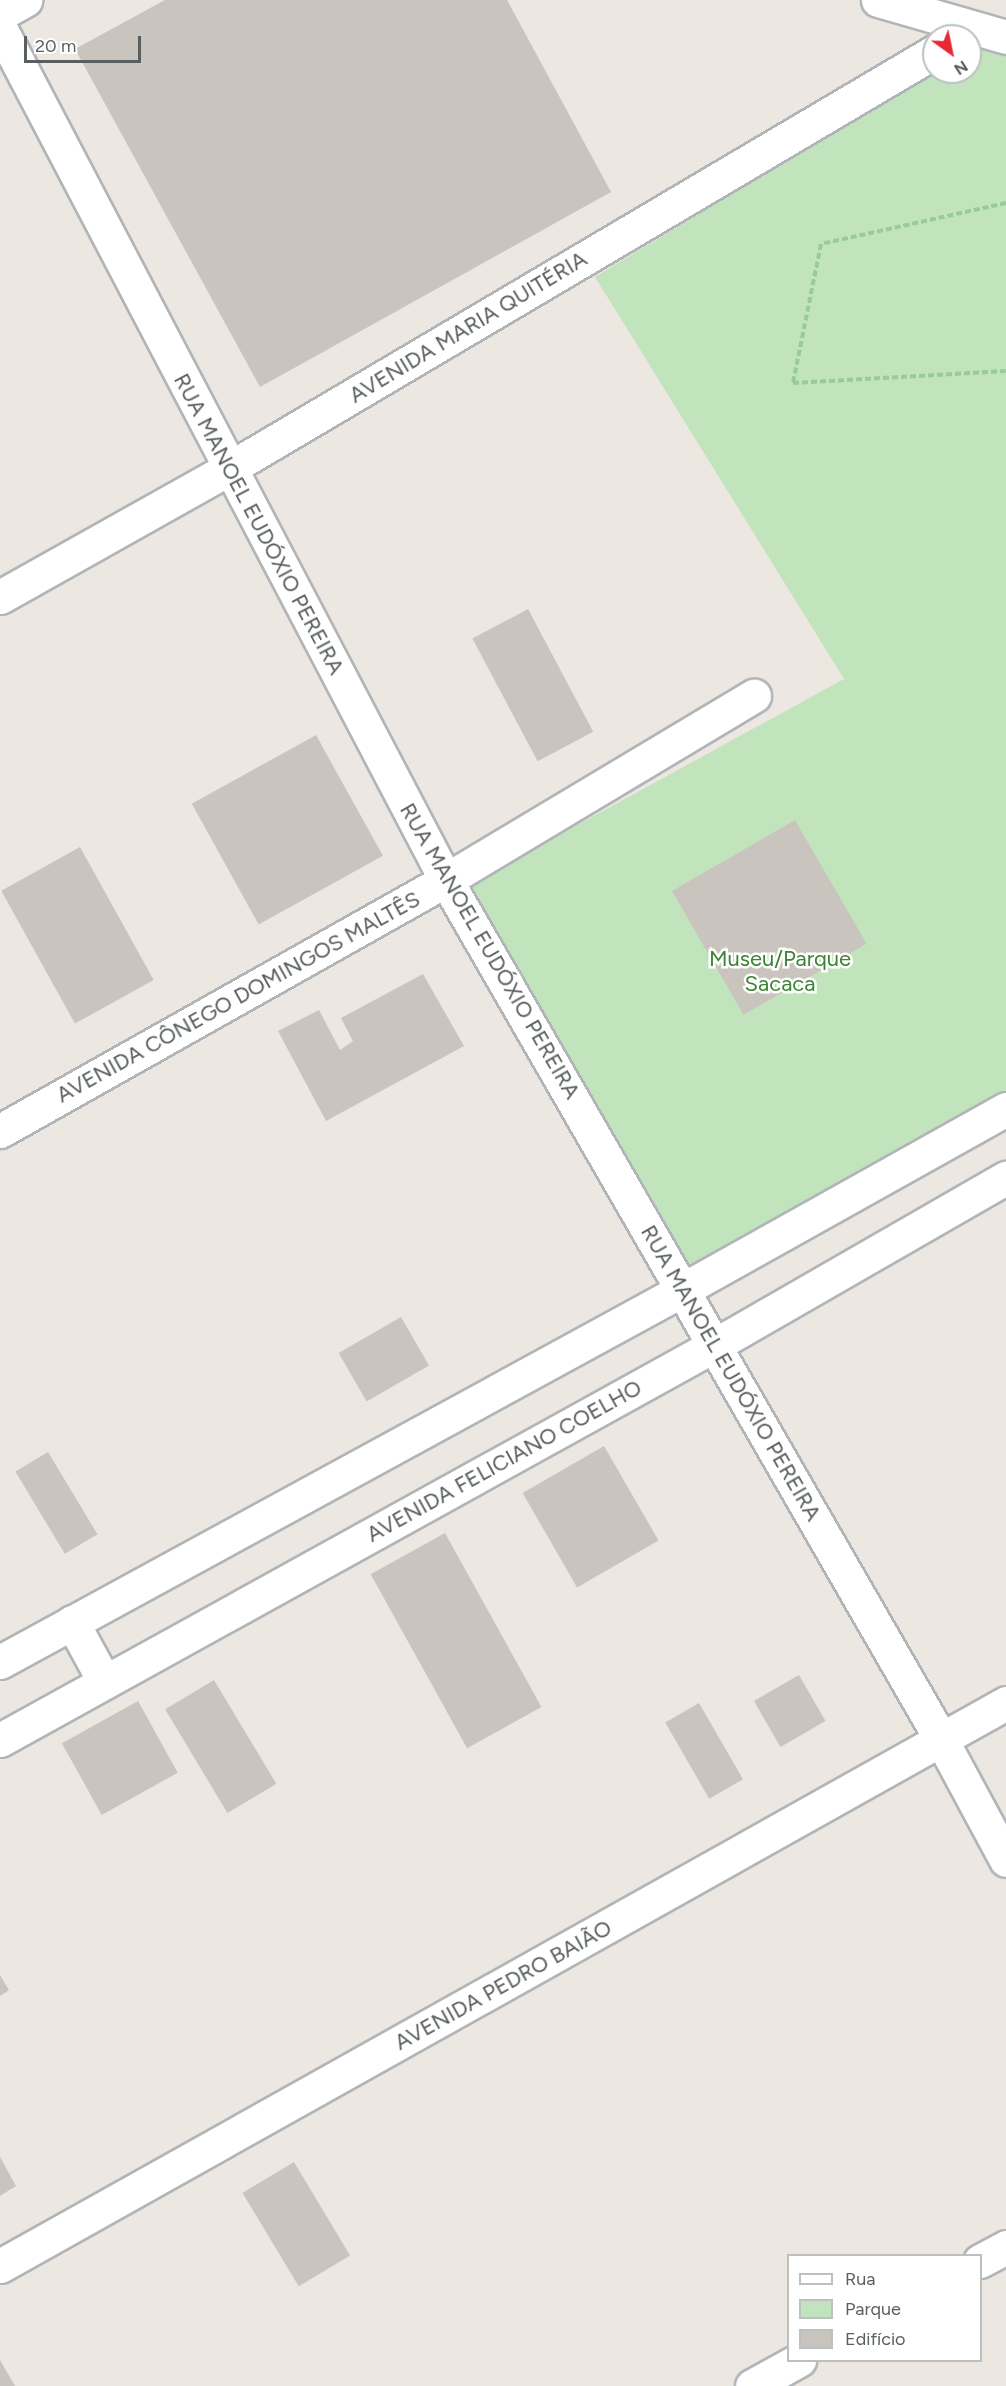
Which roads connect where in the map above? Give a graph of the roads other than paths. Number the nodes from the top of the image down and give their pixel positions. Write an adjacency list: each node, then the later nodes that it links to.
1 (25, 0): 3 (street)
2 (878, 0): 4 (street)
3 (0, 14)
4 (953, 24)
5 (0, 28): 7 (street, RUA MANOEL EUDÓXIO PEREIRA)
6 (922, 59): 7 (street, AVENIDA MARIA QUITÉRIA)
7 (230, 468): 8 (street, AVENIDA MARIA QUITÉRIA); 10 (street, RUA MANOEL EUDÓXIO PEREIRA)
8 (0, 597)
9 (754, 696): 10 (street, AVENIDA CÔNEGO DOMINGOS MALTÊS)
10 (446, 880): 12 (street, AVENIDA CÔNEGO DOMINGOS MALTÊS); 14 (street, RUA MANOEL EUDÓXIO PEREIRA)
11 (1006, 1109): 14 (street)
12 (0, 1131)
13 (1006, 1178): 15 (street, AVENIDA FELICIANO COELHO)
14 (684, 1289): 15 (street, RUA MANOEL EUDÓXIO PEREIRA); 16 (street)
15 (715, 1345): 18 (street, AVENIDA FELICIANO COELHO); 21 (street, RUA MANOEL EUDÓXIO PEREIRA)
16 (72, 1622): 17 (street); 18 (street)
17 (0, 1662)
18 (104, 1681): 20 (street, AVENIDA FELICIANO COELHO)
19 (1006, 1703): 21 (street, AVENIDA PEDRO BAIÃO)
20 (0, 1740)
21 (942, 1740): 22 (street, RUA MANOEL EUDÓXIO PEREIRA); 25 (street, AVENIDA PEDRO BAIÃO)
22 (1006, 1860)
23 (1006, 2247): 24 (street)
24 (982, 2260)
25 (0, 2266)
26 (797, 2362): 27 (street)
27 (752, 2386)

